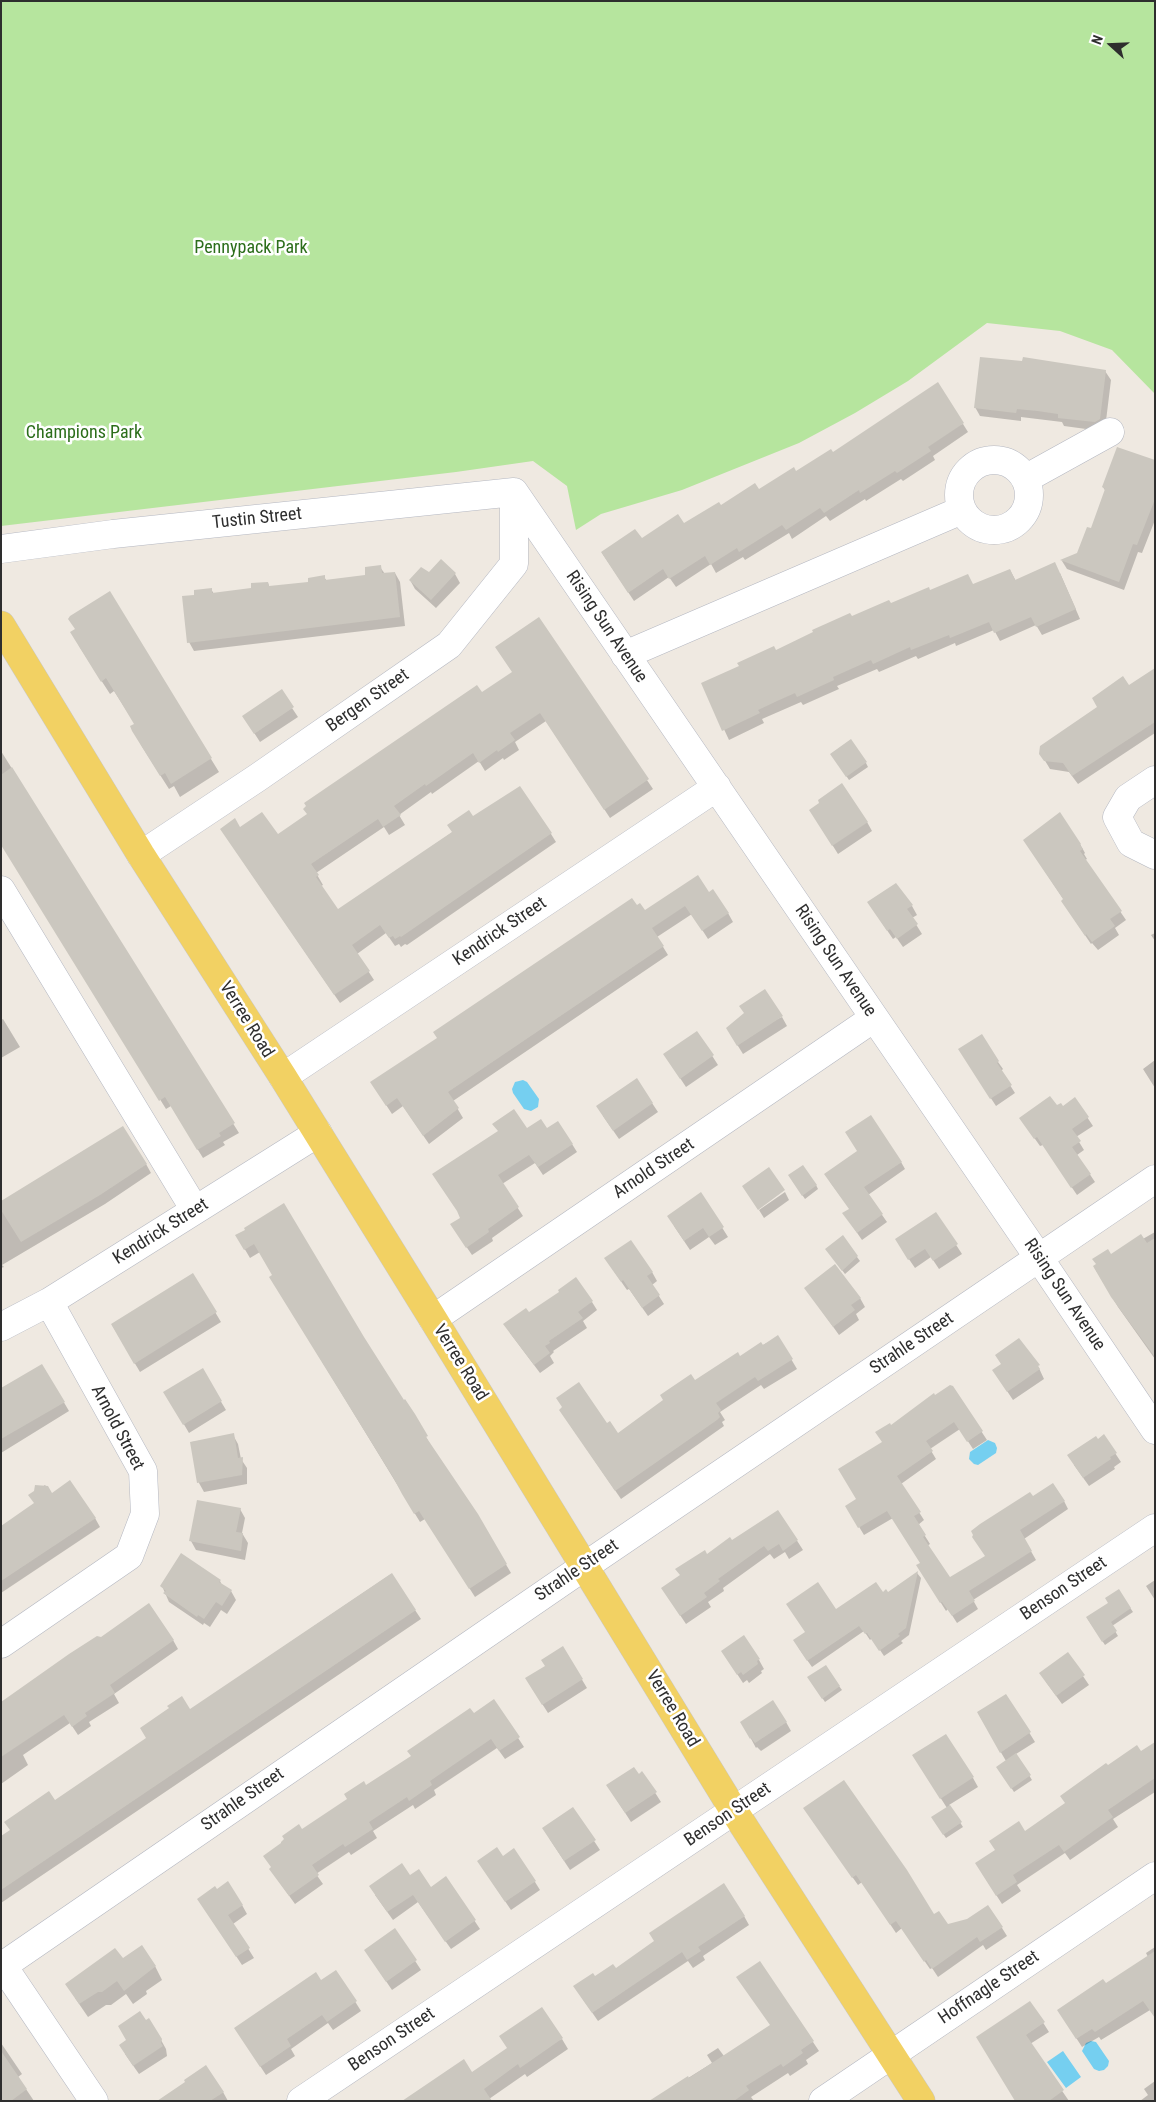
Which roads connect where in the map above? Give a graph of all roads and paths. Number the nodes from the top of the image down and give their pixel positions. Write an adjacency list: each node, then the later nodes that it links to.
1 (1110, 432): 2 (street)
2 (1025, 479): 4 (street); 4 (street)
3 (514, 492): 5 (street, Tustin Street); 7 (street, Rising Sun Avenue); 10 (street, Bergen Street)
4 (962, 510): 7 (street)
5 (1, 549)
6 (1, 625): 10 (main road, Verree Road)
7 (625, 655): 9 (street, Rising Sun Avenue)
8 (1155, 780): 11 (street)
9 (717, 787): 13 (street, Rising Sun Avenue); 14 (street, Kendrick Street)
10 (141, 855): 14 (main road, Verree Road)
11 (1155, 855)
12 (1, 890): 17 (street)
13 (874, 1018): 18 (street, Rising Sun Avenue); 20 (street, Arnold Street)
14 (283, 1077): 15 (main road, Verree Road)
15 (318, 1133): 17 (street, Kendrick Street); 20 (main road, Verree Road)
16 (1155, 1179): 18 (street, Strahle Street)
17 (195, 1210): 19 (street, Kendrick Street)
18 (1039, 1258): 22 (street, Rising Sun Avenue); 24 (street, Strahle Street)
19 (49, 1302): 21 (street, Kendrick Street); 25 (street, Arnold Street)
20 (433, 1319): 24 (main road, Verree Road)
21 (1, 1328)
22 (1155, 1430)
23 (1155, 1528): 26 (street, Benson Street)
24 (585, 1566): 26 (main road, Verree Road); 28 (street, Strahle Street)
25 (1, 1644)
26 (734, 1810): 29 (main road, Verree Road); 31 (street, Benson Street)
27 (1155, 1876): 29 (street, Hoffnagle Street)
28 (2, 1966): 30 (street)
29 (892, 2054): 32 (street, Hoffnagle Street); 33 (main road, Verree Road)
30 (94, 2101)
31 (301, 2101)
32 (823, 2101)
33 (921, 2101)

